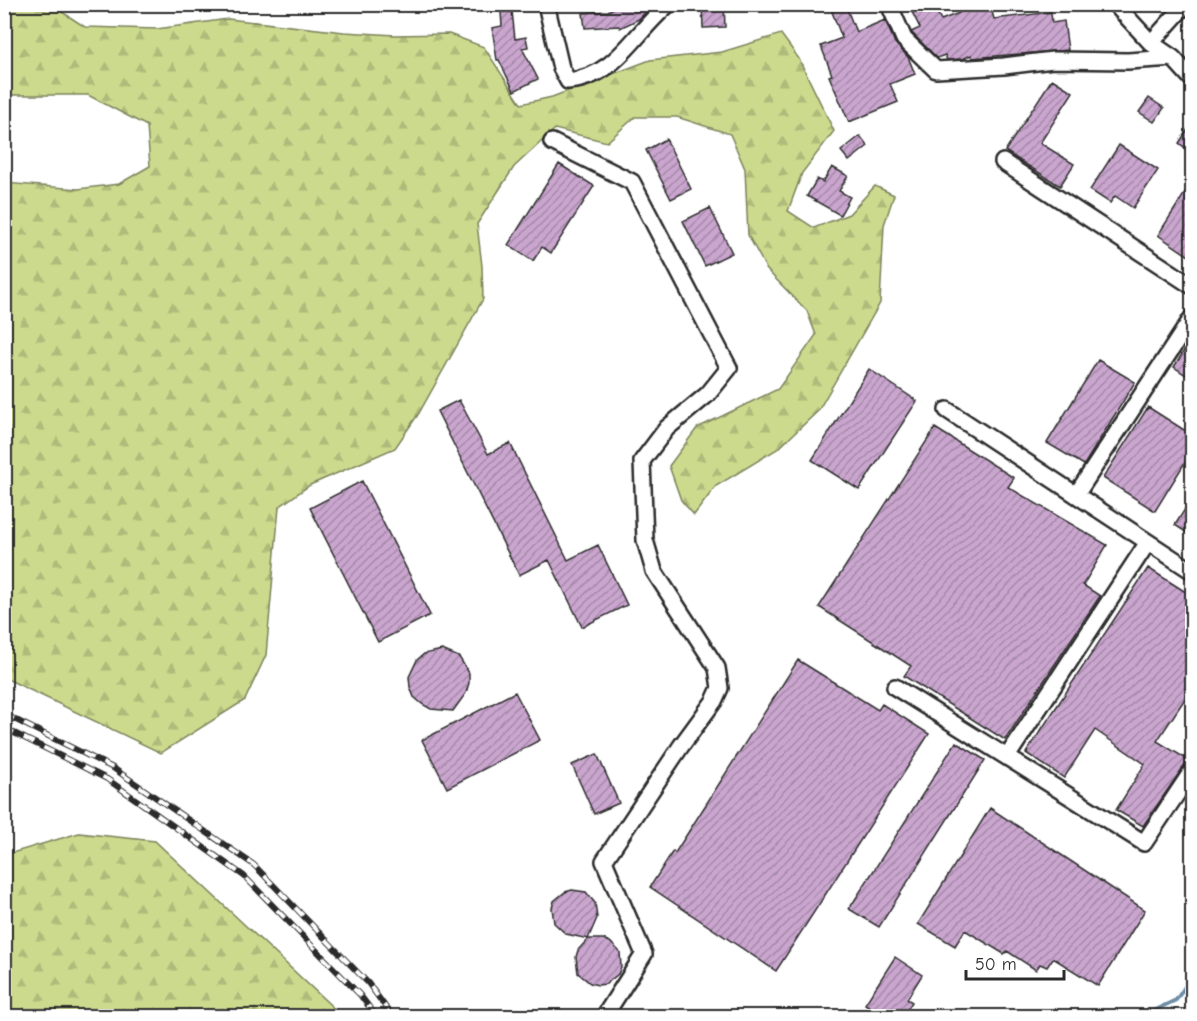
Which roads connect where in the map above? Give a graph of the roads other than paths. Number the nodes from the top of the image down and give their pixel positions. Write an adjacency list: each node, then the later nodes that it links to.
1 (546, 4): 2 (street)
2 (669, 4)
3 (889, 4): 7 (street)
4 (1114, 4): 6 (street)
5 (1186, 4): 6 (street)
6 (1151, 43): 7 (street)
7 (1173, 58): 8 (street)
8 (1192, 79)
9 (552, 142): 20 (street)
10 (1003, 162): 11 (street)
11 (1192, 286)
12 (1192, 318): 14 (street)
13 (947, 410): 14 (street)
14 (1076, 495): 15 (street)
15 (1148, 542): 16 (street); 18 (street)
16 (1192, 571)
17 (896, 687): 18 (street)
18 (1007, 757): 19 (street)
19 (1192, 771)
20 (609, 1017)

